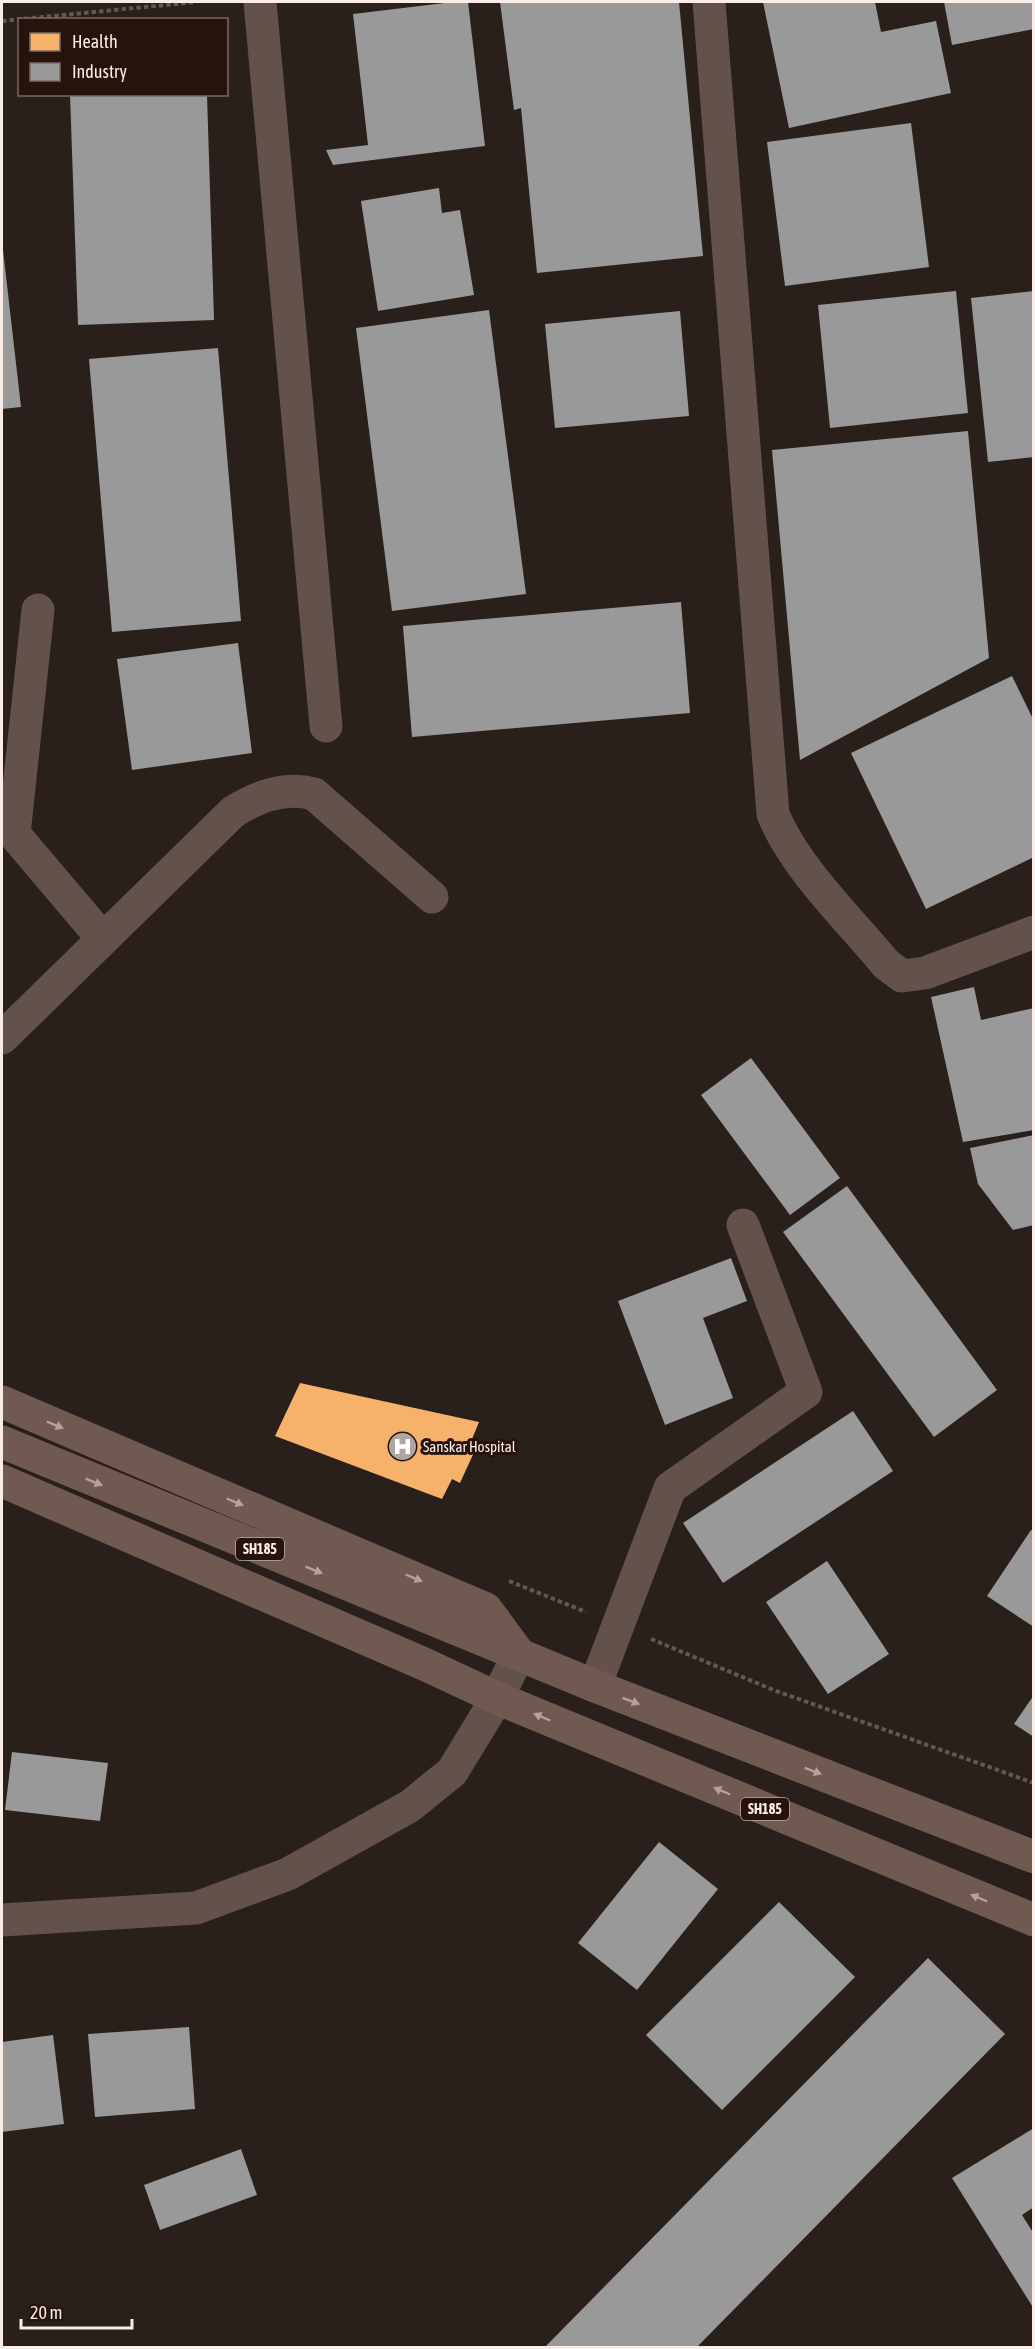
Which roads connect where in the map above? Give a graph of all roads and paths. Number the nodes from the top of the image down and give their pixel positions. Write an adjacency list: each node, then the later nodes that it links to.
1 (196, 2): 4 (path)
2 (260, 2): 8 (street)
3 (709, 2): 10 (street)
4 (33, 18)
5 (18, 19): 6 (path)
6 (2, 21)
7 (38, 610): 11 (street)
8 (326, 726)
9 (432, 897): 11 (street)
10 (1034, 932)
11 (103, 939): 12 (street)
12 (2, 1038)
13 (743, 1225): 19 (street)
14 (2, 1402): 20 (main road, one-way to 20)
15 (2, 1443): 20 (main road, SH185, one-way to 20)
16 (2, 1481): 22 (main road, SH185)
17 (2, 1501): 22 (main road)
18 (507, 1580): 19 (path)
19 (618, 1625): 21 (street); 23 (path)
20 (519, 1654): 21 (main road, SH185); 22 (street)
21 (595, 1686): 24 (main road, SH185, one-way to 24)
22 (497, 1698): 25 (street); 26 (main road, SH185, one-way to 22)
23 (1034, 1783)
24 (1034, 1857)
25 (2, 1920)
26 (1034, 1920)

